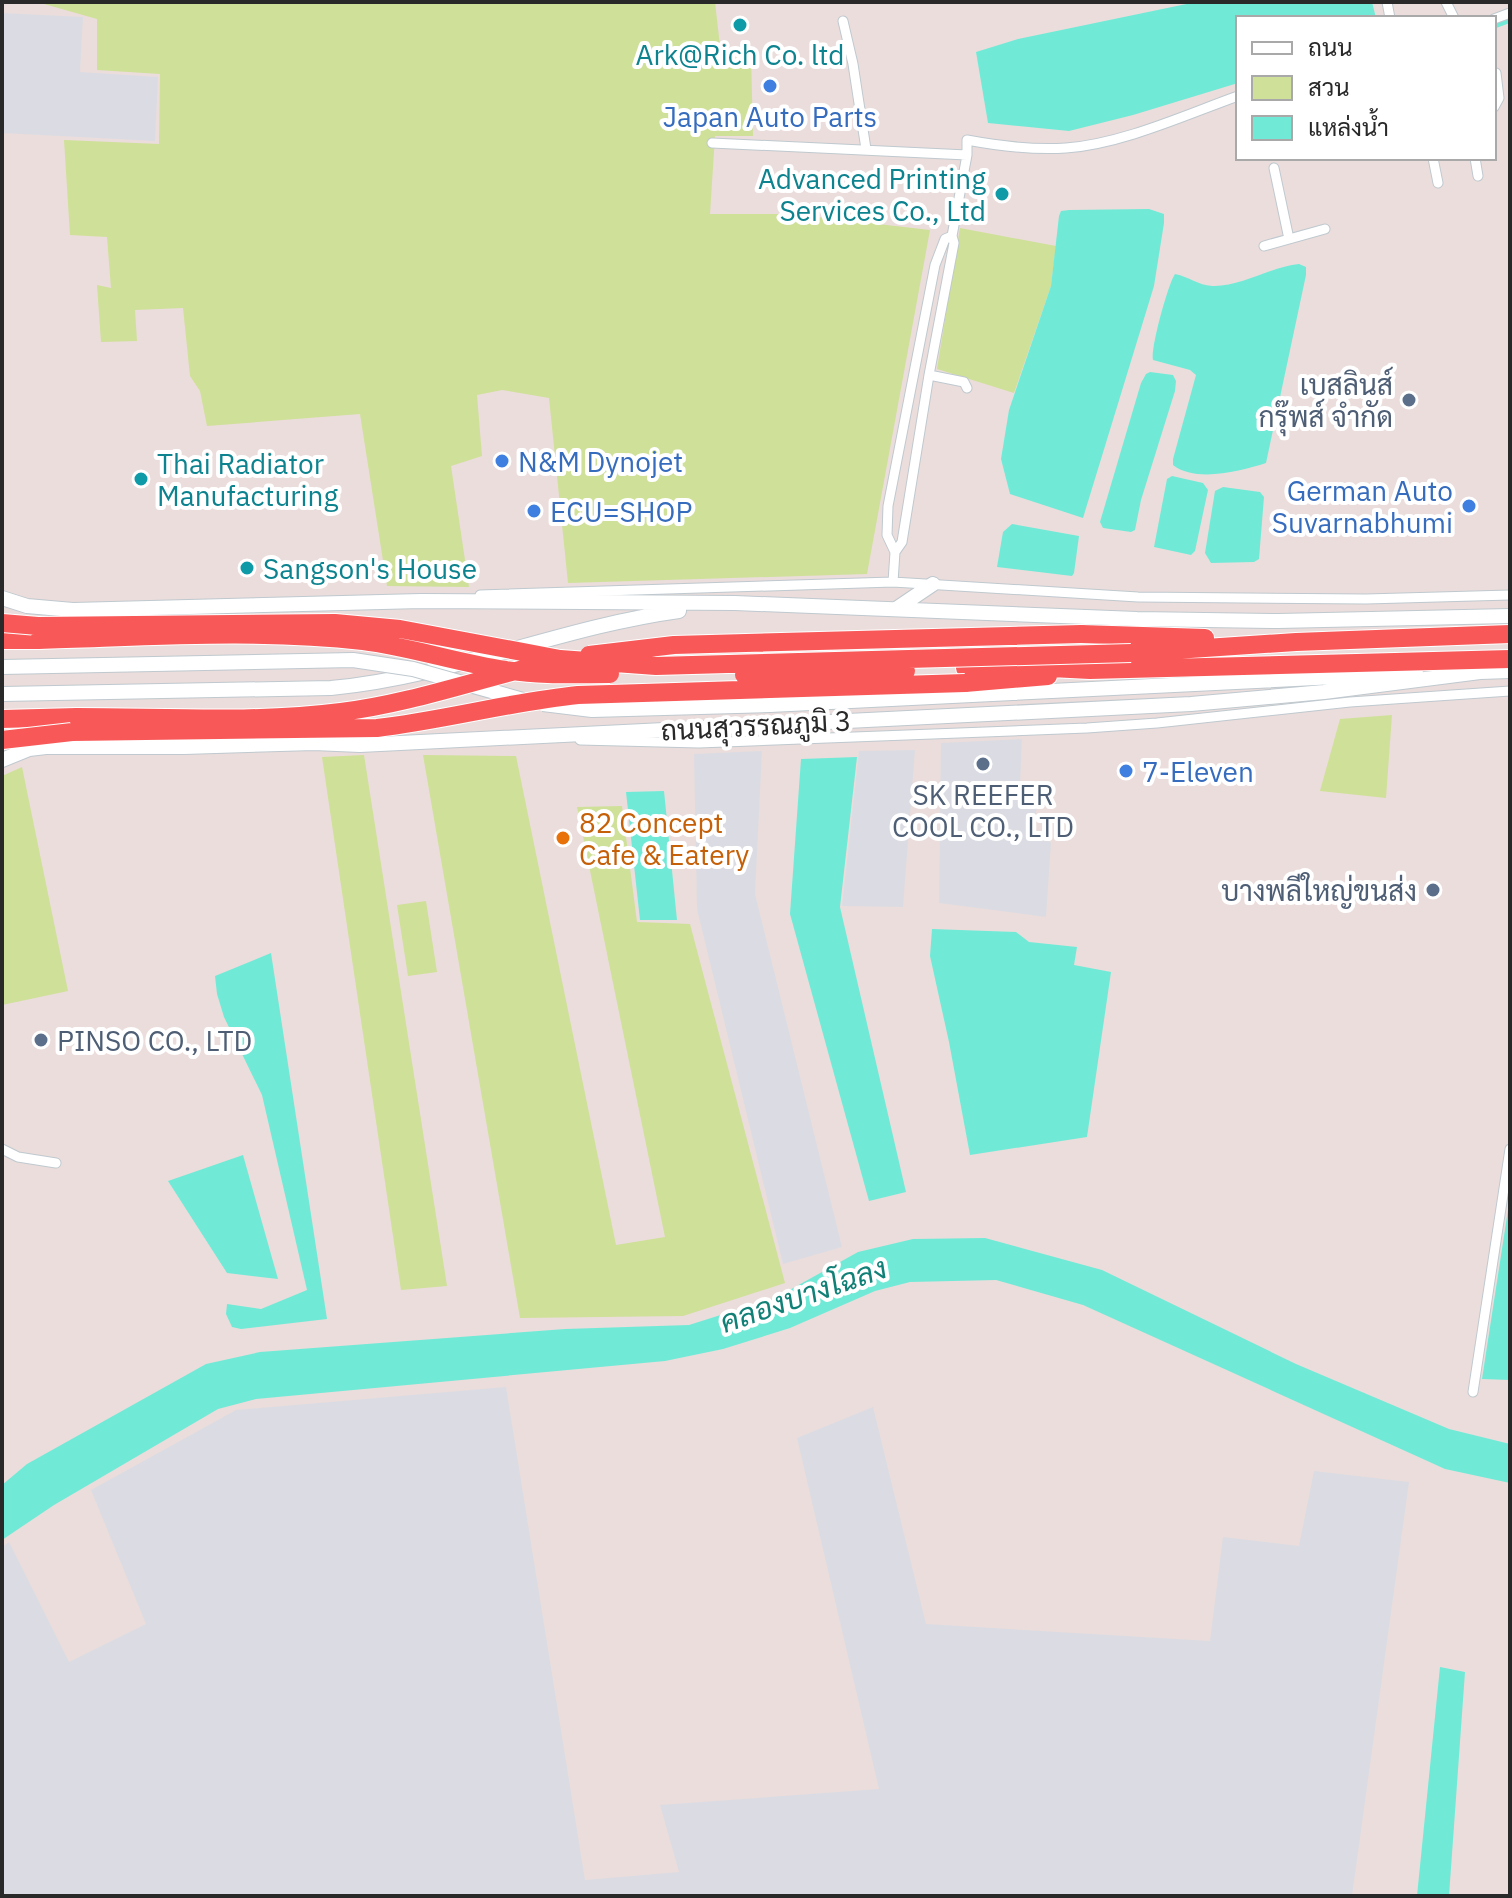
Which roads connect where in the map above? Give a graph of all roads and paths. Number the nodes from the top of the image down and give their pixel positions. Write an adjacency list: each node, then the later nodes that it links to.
1 (843, 21): 6 (street)
2 (1496, 73): 4 (street)
3 (1236, 97): 7 (street)
4 (1496, 103)
5 (712, 143): 6 (street)
6 (866, 149): 7 (street)
7 (967, 155): 14 (street)
8 (1433, 160): 12 (street)
9 (1475, 160): 11 (street)
10 (1274, 168): 15 (street)
11 (1478, 176)
12 (1438, 183)
13 (1325, 229): 15 (street)
14 (952, 236): 17 (street); 19 (street)
15 (1289, 239): 16 (street)
16 (1264, 246)
17 (929, 375): 18 (street); 19 (street)
18 (967, 388)
19 (895, 552): 20 (street)
20 (893, 582): 21 (street); 24 (street)
21 (933, 584): 22 (street); 27 (main road)
22 (1510, 595)
23 (2, 598): 26 (main road)
24 (421, 601): 25 (main road); 26 (main road)
25 (735, 603): 27 (main road); 40 (main road)
26 (27, 606): 28 (main road)
27 (896, 609): 29 (main road)
28 (2, 610)
29 (1510, 616)
30 (2, 623): 33 (highway, bridge)
31 (1510, 634): 33 (highway)
32 (2, 640): 36 (highway, bridge)
33 (1296, 642): 41 (highway, bridge)
34 (1510, 659): 36 (highway)
35 (2, 667): 38 (main road, bridge)
36 (1090, 670): 43 (highway, bridge)
37 (1510, 671): 38 (main road, ถนนสุวรรณภูมิ 3)
38 (1480, 672): 42 (main road, ถนนสุวรรณภูมิ 3)
39 (1510, 691): 42 (street)
40 (2, 694)
41 (2, 719)
42 (475, 737): 45 (main road, ถนนสุวรรณภูมิ 3)
43 (2, 740)
44 (2, 747): 45 (main road)
45 (29, 749): 46 (main road, ถนนสุวรรณภูมิ 3)
46 (2, 760)
47 (2, 1149): 49 (street)
48 (1510, 1149): 50 (street)
49 (56, 1163)
50 (1473, 1392)

